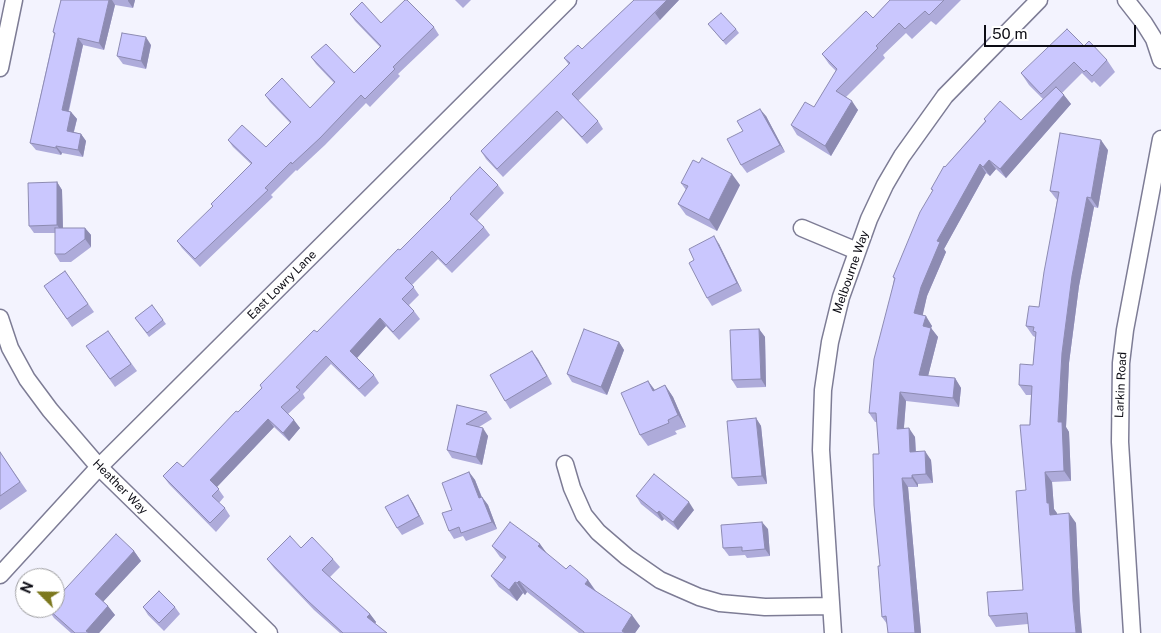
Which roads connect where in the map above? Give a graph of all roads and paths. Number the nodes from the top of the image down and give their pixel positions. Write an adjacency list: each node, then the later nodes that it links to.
1 (14, 0): 6 (street)
2 (568, 0): 12 (street, East Lowry Lane)
3 (1039, 0): 9 (street, Melbourne Way)
4 (1126, 0): 5 (street)
5 (1161, 60)
6 (0, 68)
7 (1161, 139): 17 (street, Larkin Road)
8 (802, 228): 9 (street)
9 (857, 251): 14 (street, Melbourne Way)
10 (0, 318): 12 (street, Heather Way)
11 (565, 464): 14 (street)
12 (98, 467): 13 (street, East Lowry Lane); 15 (street, Heather Way)
13 (0, 576)
14 (831, 606): 16 (street, Melbourne Way)
15 (269, 633)
16 (833, 633)
17 (1132, 633)

